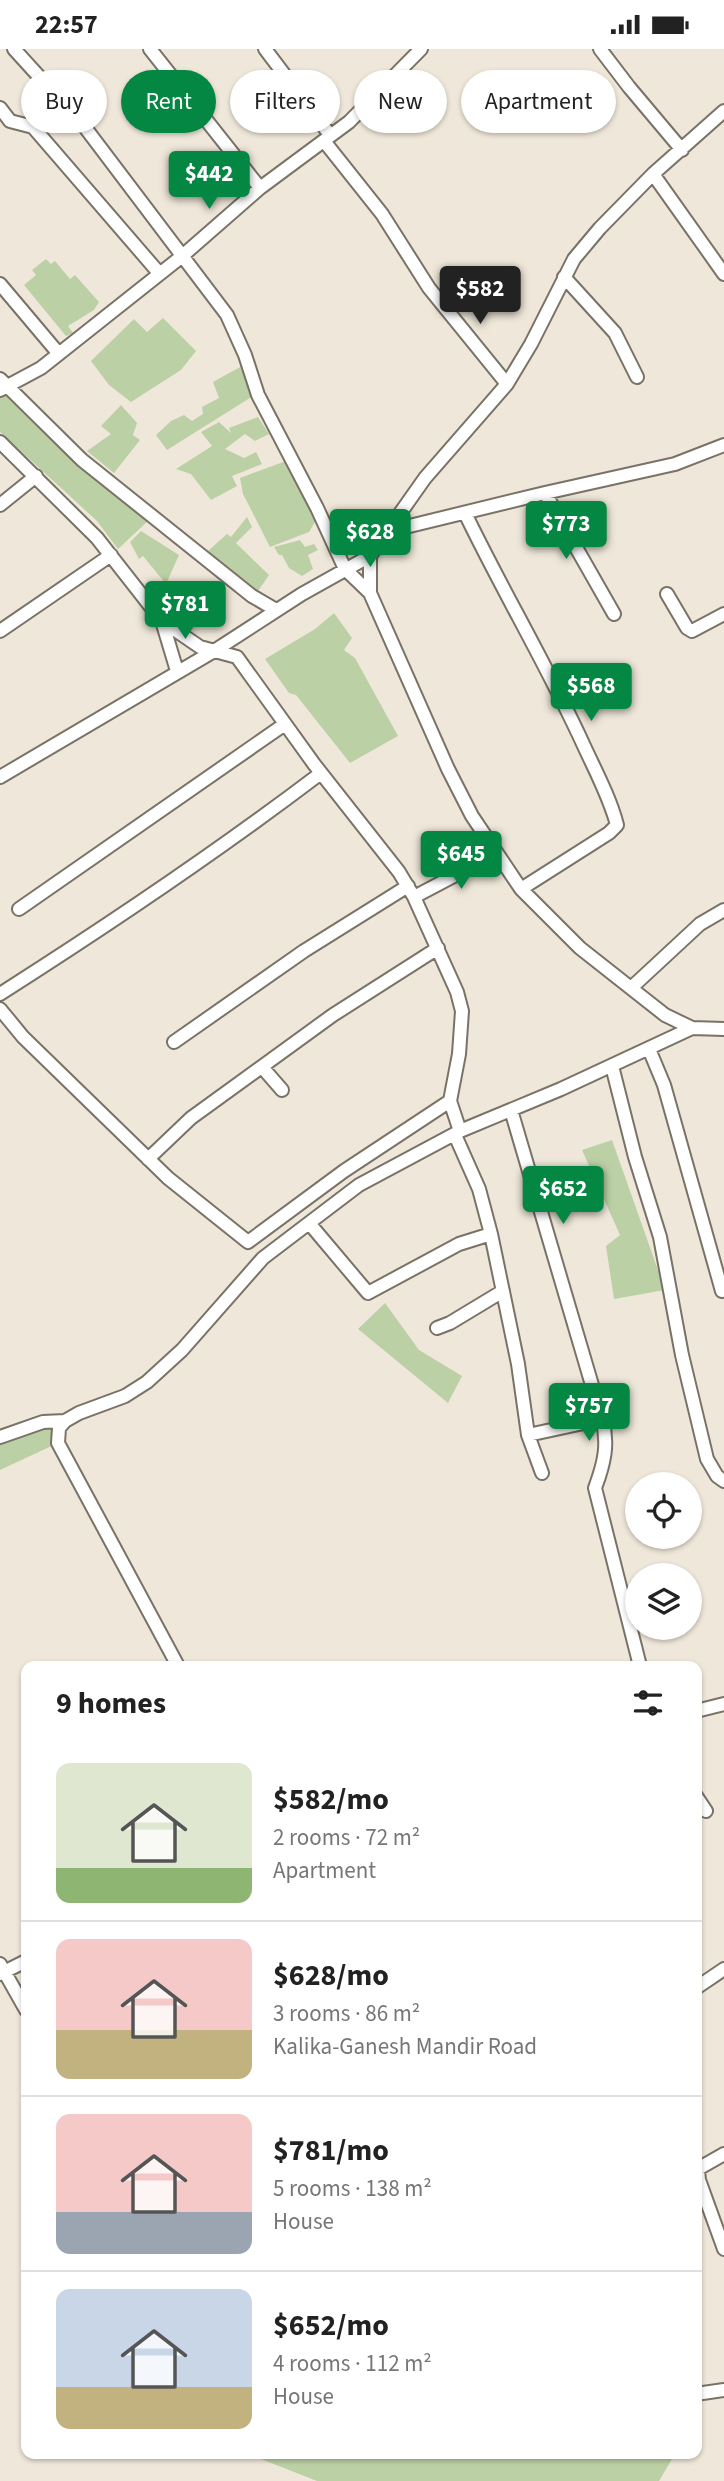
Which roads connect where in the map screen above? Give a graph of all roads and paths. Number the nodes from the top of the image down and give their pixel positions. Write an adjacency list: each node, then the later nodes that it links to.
1 (14, 49): 12 (street)
2 (150, 49): 11 (street)
3 (265, 49): 8 (street)
4 (421, 49): 8 (street)
5 (600, 49): 9 (street)
6 (0, 108): 13 (street)
7 (724, 111): 9 (street)
8 (327, 138): 11 (street); 19 (street)
9 (682, 150): 10 (street)
10 (653, 174): 14 (street); 15 (street)
11 (260, 188): 12 (street)
12 (181, 257): 13 (street); 30 (street)
13 (159, 273): 17 (street)
14 (724, 274)
15 (564, 277): 18 (street); 19 (street)
16 (0, 285): 17 (street)
17 (58, 354): 20 (street)
18 (637, 377)
19 (507, 384): 27 (street)
20 (2, 385): 33 (street)
21 (0, 442): 23 (street)
22 (724, 445): 24 (street)
23 (36, 476): 25 (street); 28 (street)
24 (545, 492): 26 (street); 34 (street)
25 (0, 505)
26 (465, 513): 27 (street); 46 (street)
27 (389, 531): 29 (street)
28 (111, 555): 36 (street); 37 (street)
29 (370, 557): 30 (street); 31 (street)
30 (345, 569): 31 (street); 33 (street)
31 (370, 593): 45 (street)
32 (667, 594): 35 (street)
33 (276, 610): 38 (street)
34 (614, 614)
35 (724, 614)
36 (162, 621): 39 (street); 41 (street)
37 (0, 632)
38 (237, 636): 39 (street); 40 (street)
39 (214, 650): 40 (street); 41 (street)
40 (237, 657): 42 (street)
41 (177, 671): 44 (street)
42 (285, 723): 43 (street); 48 (street)
43 (321, 773): 47 (street); 52 (street)
44 (0, 777)
45 (499, 858): 46 (street); 47 (street)
46 (521, 889): 51 (street)
47 (411, 892): 50 (street); 57 (street)
48 (19, 909)
49 (724, 910): 51 (street)
50 (438, 948): 60 (street); 62 (street)
51 (631, 988): 54 (street)
52 (0, 995)
53 (0, 1009): 65 (street)
54 (665, 1014): 55 (street); 58 (street)
55 (692, 1028): 56 (street); 58 (street)
56 (724, 1029)
57 (174, 1042)
58 (655, 1046): 59 (street); 71 (street)
59 (612, 1066): 63 (street); 80 (street)
60 (262, 1067): 61 (street); 65 (street)
61 (282, 1090)
62 (450, 1101): 64 (street); 68 (street)
63 (511, 1110): 64 (street); 73 (street)
64 (457, 1133): 66 (street); 67 (street)
65 (148, 1159): 68 (street)
66 (309, 1223): 67 (street); 69 (street)
67 (491, 1234): 70 (street)
68 (248, 1242): 69 (street)
69 (263, 1258): 75 (street)
70 (503, 1291): 72 (street); 76 (street)
71 (723, 1293)
72 (437, 1328)
73 (601, 1419): 76 (street); 82 (street)
74 (43, 1422): 75 (street); 77 (street); 78 (street)
75 (65, 1422): 78 (street)
76 (528, 1435): 79 (street)
77 (0, 1437)
78 (57, 1437): 81 (street)
79 (542, 1473)
80 (724, 1481)
81 (175, 1661)
82 (639, 1661)
83 (724, 1704): 84 (street)
84 (702, 1710)
85 (702, 1805): 86 (street)
86 (706, 1811)
87 (21, 1963): 89 (street)
88 (724, 1969): 90 (street)
89 (2, 1970): 91 (street)
90 (702, 1984)
91 (21, 2002)
92 (724, 2154): 93 (street)
93 (702, 2167)
94 (702, 2188): 95 (street)
95 (724, 2249)
96 (724, 2390): 97 (street)
97 (702, 2393)

